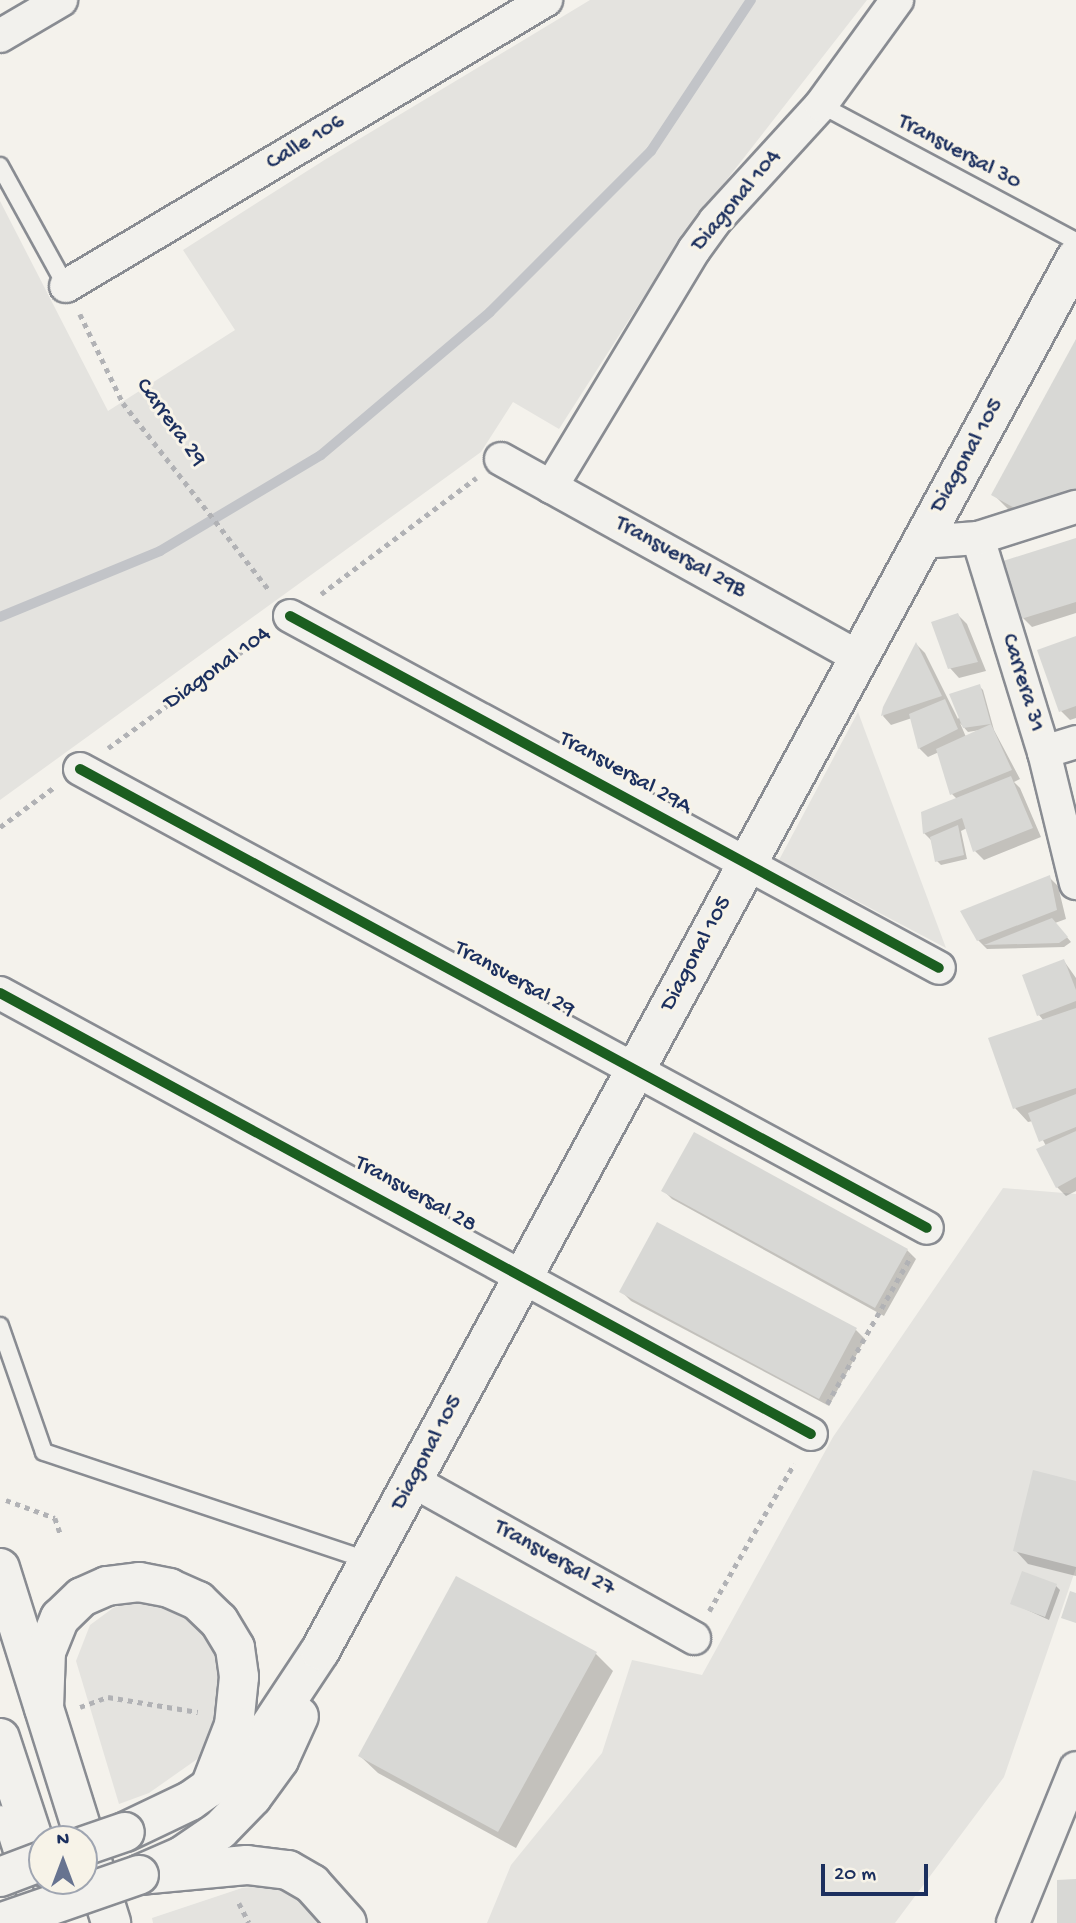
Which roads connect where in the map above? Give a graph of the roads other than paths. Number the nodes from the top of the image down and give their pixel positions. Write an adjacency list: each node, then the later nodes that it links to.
1 (61, 0): 4 (street)
2 (546, 0): 9 (street, Calle 106)
3 (897, 0): 5 (street, Diagonal 104)
4 (0, 36)
5 (821, 105): 7 (lane, Transversal 30); 11 (street, Diagonal 104)
6 (0, 166): 9 (lane)
7 (1076, 241)
8 (1076, 258): 14 (main road, Diagonal 105)
9 (66, 286)
10 (501, 460): 11 (street, Transversal 29B)
11 (551, 487): 16 (street, Transversal 29B)
12 (1076, 507): 13 (street)
13 (978, 538): 14 (street); 18 (street, Carrera 31)
14 (921, 542): 16 (main road, Diagonal 105)
15 (290, 616): 20 (street, Transversal 29A)
16 (858, 657): 20 (main road, Diagonal 105)
17 (1076, 742): 18 (street)
18 (1044, 752): 21 (street, Carrera 31)
19 (80, 769): 24 (street, Transversal 29)
20 (746, 864): 22 (street, Transversal 29A); 24 (main road, Diagonal 105)
21 (1076, 884)
22 (939, 968)
23 (0, 993): 26 (street, Transversal 28)
24 (635, 1070): 25 (street, Transversal 29); 26 (main road, Diagonal 105)
25 (927, 1228)
26 (523, 1277): 28 (street, Transversal 28); 29 (main road, Diagonal 105)
27 (0, 1326): 30 (lane)
28 (811, 1434)
29 (414, 1481): 30 (main road, Diagonal 105); 32 (street, Transversal 27)
30 (370, 1561): 33 (main road, Diagonal 105)
31 (0, 1568): 34 (main road)
32 (694, 1638)
33 (320, 1651): 37 (main road, Diagonal 105); 42 (main road, Diagonal 105)
34 (59, 1709): 37 (main road); 48 (main road)
35 (0, 1738): 39 (main road)
36 (1076, 1768): 50 (street)
37 (210, 1787): 40 (main road, Diagonal 105, bridge)
38 (0, 1814): 46 (lane)
39 (29, 1825)
40 (98, 1841)
41 (28, 1868): 43 (main road, bridge)
42 (139, 1875): 45 (main road, bridge); 49 (main road)
43 (0, 1877)
44 (52, 1895): 47 (main road)
45 (0, 1923)
46 (35, 1923)
47 (61, 1923)
48 (111, 1923)
49 (346, 1923)
50 (1013, 1923)

